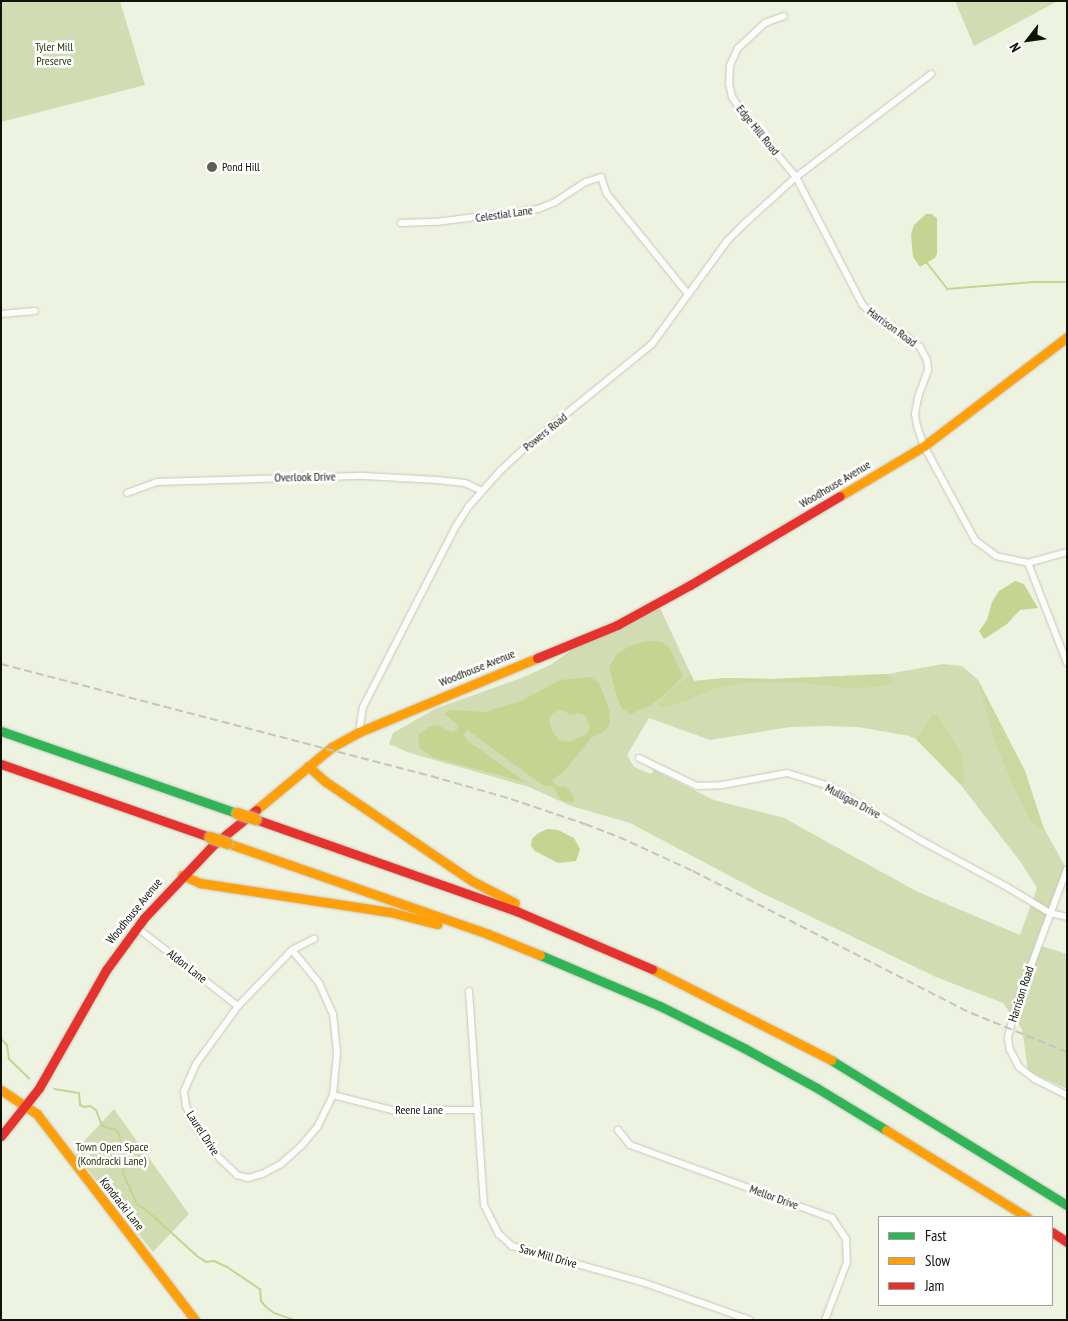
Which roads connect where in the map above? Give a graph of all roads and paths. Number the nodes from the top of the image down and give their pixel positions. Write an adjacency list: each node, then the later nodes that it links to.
1 (784, 16): 3 (street, Edge Hill Road)
2 (930, 74): 3 (street)
3 (796, 177): 5 (street, Powers Road); 9 (street, Harrison Road)
4 (401, 223): 5 (street, Celestial Lane)
5 (688, 294): 10 (street, Powers Road)
6 (35, 311): 7 (street)
7 (1, 314)
8 (1067, 337): 9 (main road, Woodhouse Avenue)
9 (924, 446): 13 (street, Harrison Road); 16 (main road, Woodhouse Avenue)
10 (482, 491): 11 (street, Overlook Drive); 16 (street, Powers Road)
11 (127, 493)
12 (1067, 552): 13 (street)
13 (1028, 564): 14 (street)
14 (1067, 663)
15 (1, 731): 24 (main road, bridge)
16 (359, 732): 19 (main road, Woodhouse Avenue)
17 (639, 758): 22 (street, Mulligan Drive)
18 (1, 764): 26 (main road, bridge)
19 (308, 766): 21 (main road, Woodhouse Avenue); 24 (main road)
20 (1067, 869): 22 (street, Harrison Road)
21 (182, 875): 25 (main road, Woodhouse Avenue); 26 (main road)
22 (1050, 913): 23 (street, Mulligan Drive); 33 (street, Harrison Road)
23 (1067, 917)
24 (541, 920): 38 (main road)
25 (136, 927): 30 (street, Aldon Lane); 34 (main road, Woodhouse Avenue)
26 (476, 930): 39 (main road)
27 (314, 939): 28 (street, Laurel Drive)
28 (292, 950): 30 (street, Laurel Drive); 32 (street, Laurel Drive)
29 (469, 991): 35 (street, Saw Mill Drive)
30 (238, 1006): 32 (street, Laurel Drive)
31 (1, 1090): 34 (main road, Kondracki Lane)
32 (333, 1095): 35 (street, Reene Lane)
33 (1067, 1095)
34 (26, 1106): 37 (main road, Woodhouse Avenue); 42 (main road, Kondracki Lane)
35 (478, 1110): 43 (street, Saw Mill Drive)
36 (618, 1130): 44 (street, Mellor Drive)
37 (1, 1136)
38 (1067, 1205)
39 (1025, 1216)
40 (1053, 1233): 41 (main road)
41 (1067, 1242)
42 (195, 1320)
43 (750, 1320)
44 (825, 1320)

